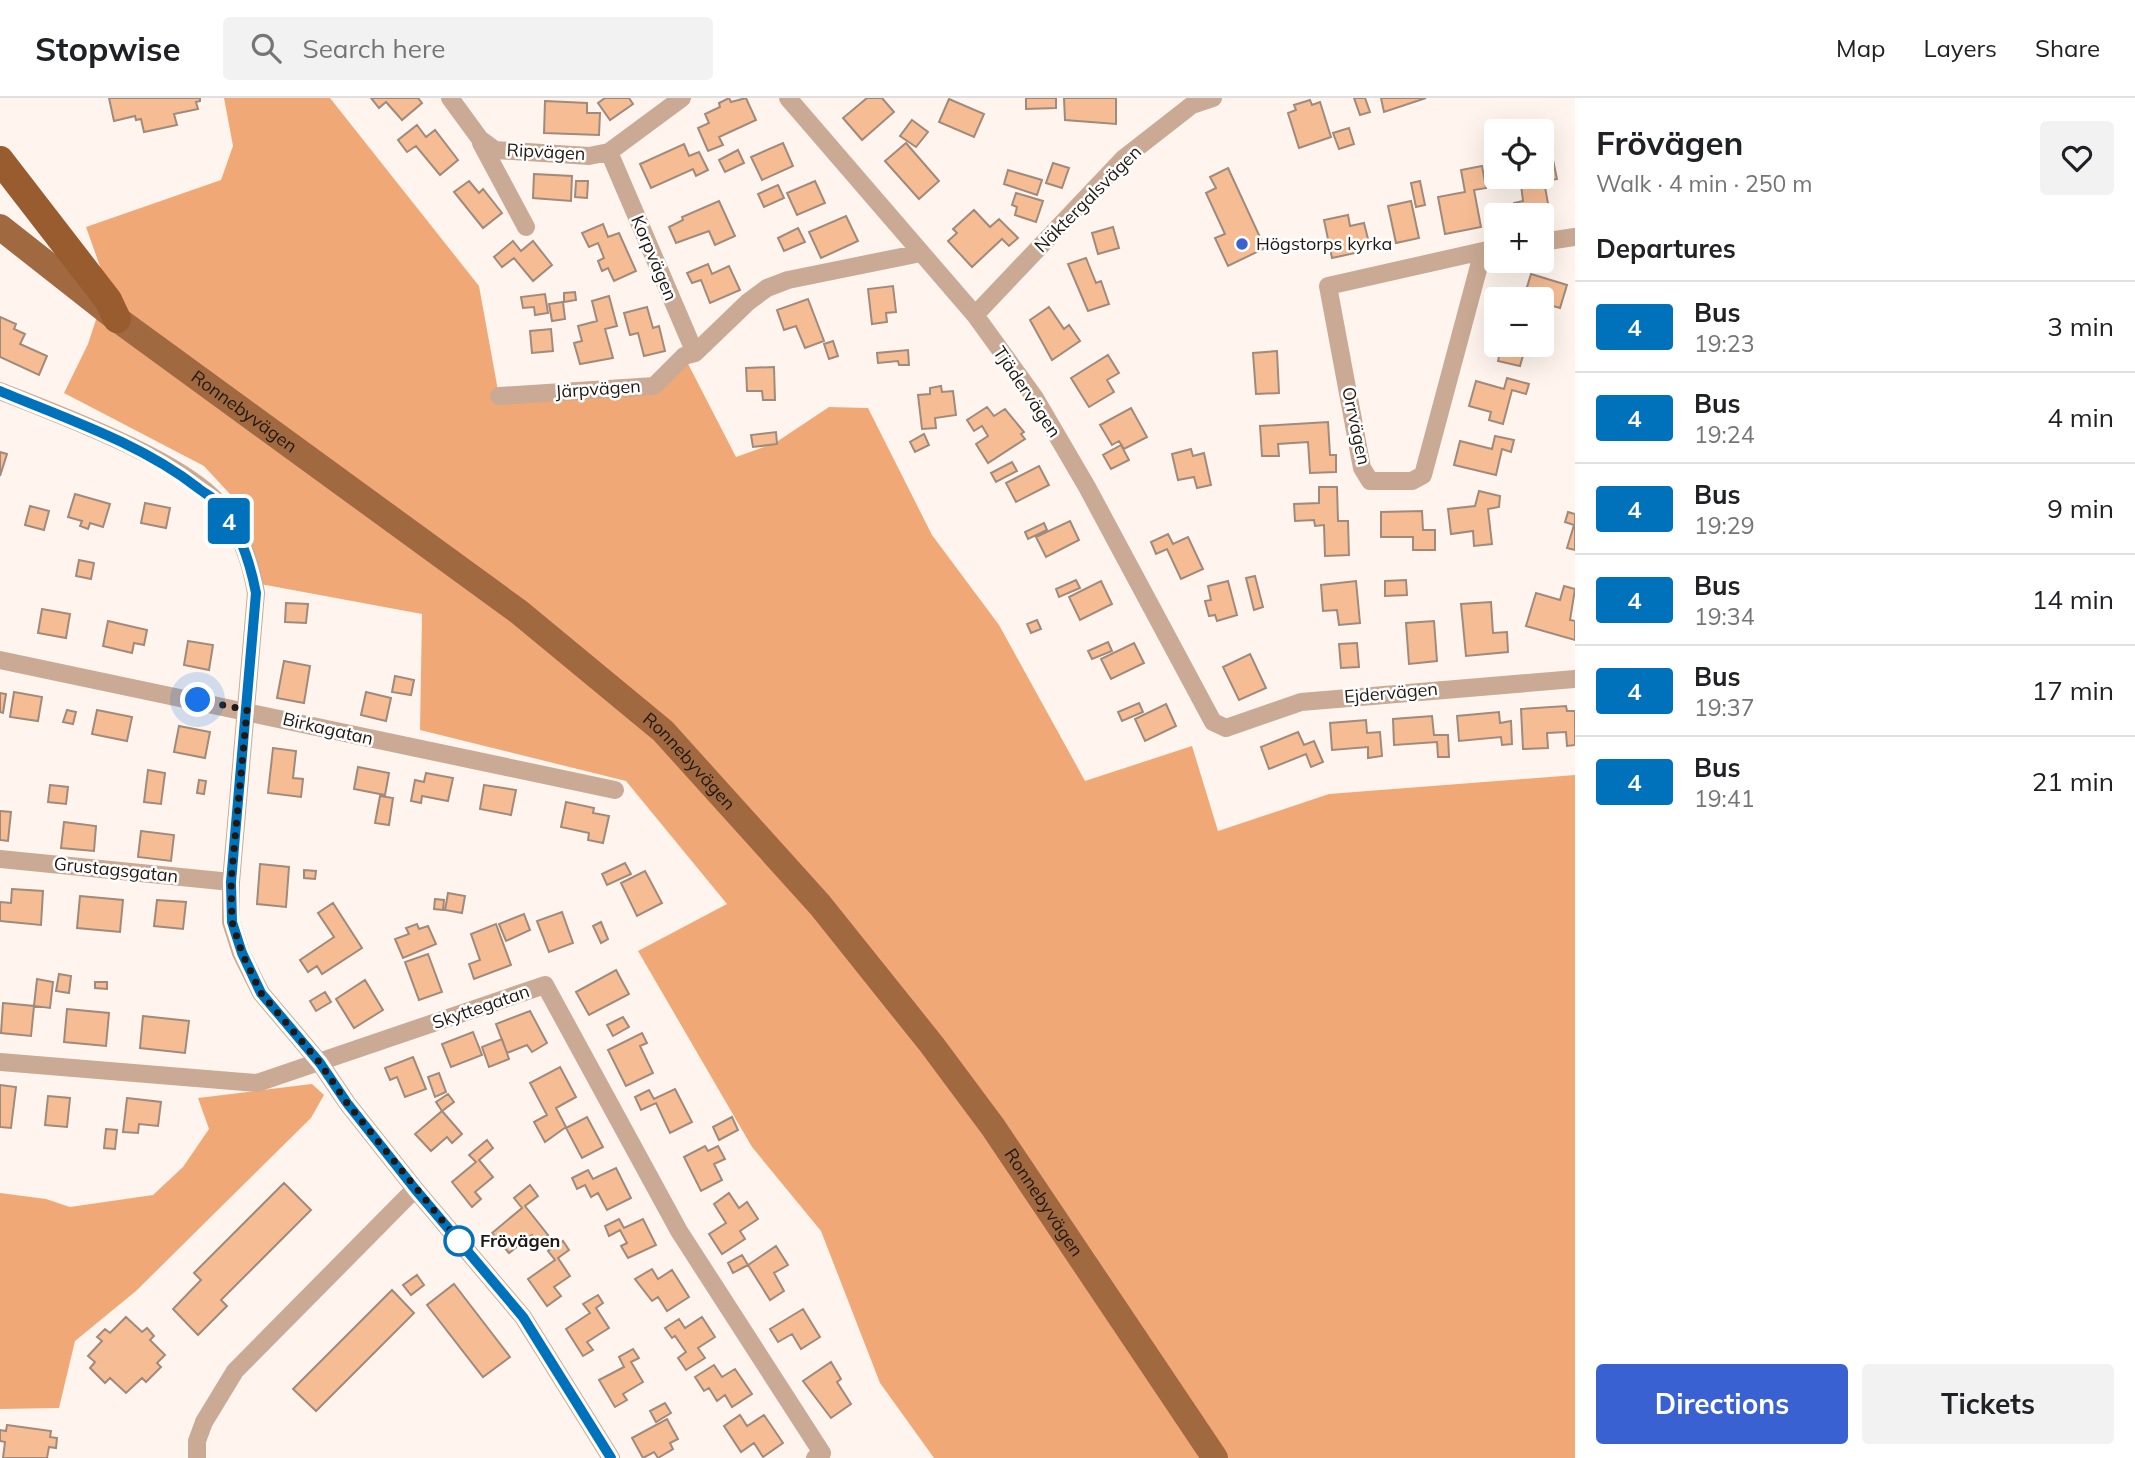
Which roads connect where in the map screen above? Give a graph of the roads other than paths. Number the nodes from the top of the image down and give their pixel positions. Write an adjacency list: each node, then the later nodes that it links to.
1 (450, 98): 5 (street, Ripvägen)
2 (682, 98): 6 (street, Ripvägen)
3 (789, 98): 14 (street, Tjädervägen)
4 (1213, 98): 16 (street, Näktergalsvägen)
5 (480, 139): 6 (street, Ripvägen); 10 (street, Ripvägen)
6 (609, 152): 18 (street, Korpvägen)
7 (0, 160): 17 (highway)
8 (0, 181): 15 (main road)
9 (0, 227): 15 (main road, Ronnebyvägen)
10 (526, 227)
11 (1575, 237): 12 (street)
12 (1554, 240)
13 (1490, 250): 13 (street, Orrvägen)
14 (921, 253): 16 (street, Tjädervägen); 18 (street, Järpvägen)
15 (88, 296): 17 (main road, Ronnebyvägen)
16 (975, 315): 24 (street, Tjädervägen)
17 (117, 319): 34 (main road, Ronnebyvägen)
18 (690, 355): 20 (street, Järpvägen)
19 (0, 391): 23 (street)
20 (499, 396)
21 (0, 660): 23 (street, Birkagatan)
22 (1575, 679): 24 (street, Ejdervägen)
23 (247, 710): 25 (street, Birkagatan); 27 (street)
24 (1213, 722)
25 (615, 790)
26 (0, 859): 27 (street, Grustagsgatan)
27 (231, 882): 29 (street)
28 (0, 1062): 29 (street, Skyttegatan)
29 (320, 1063): 30 (street); 33 (street, Skyttegatan)
30 (415, 1189): 31 (street); 32 (street)
31 (197, 1458)
32 (611, 1458)
33 (815, 1458)
34 (1215, 1458)

